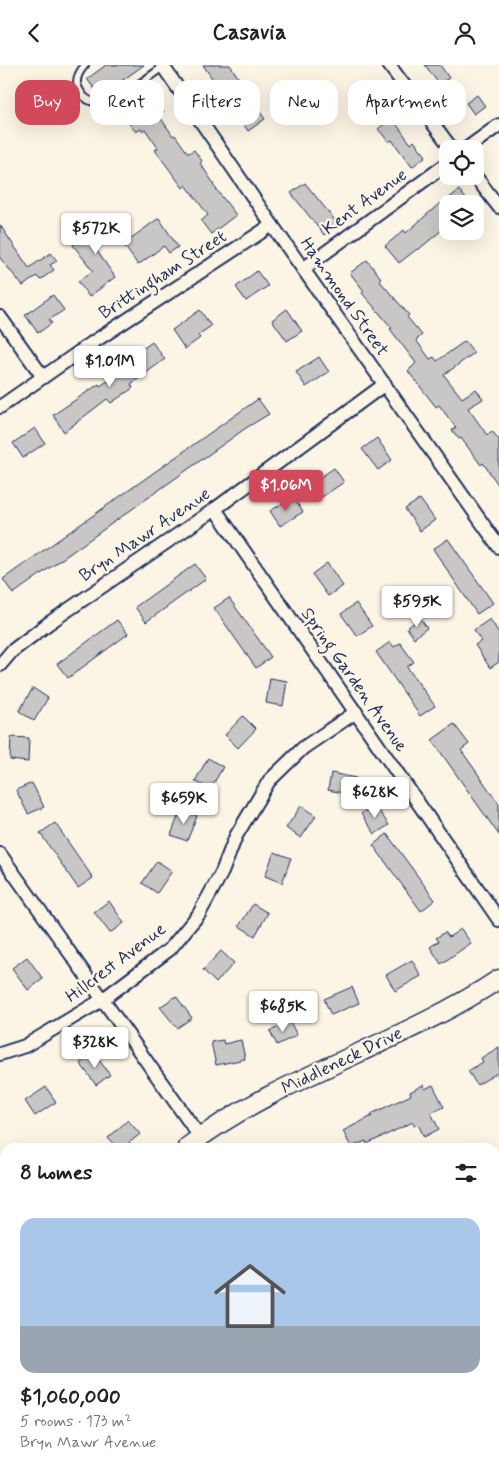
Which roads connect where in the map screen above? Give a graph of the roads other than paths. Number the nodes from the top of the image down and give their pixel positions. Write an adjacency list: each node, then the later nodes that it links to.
1 (85, 65): 3 (lane)
2 (389, 65): 5 (street)
3 (163, 66): 10 (street, Hammond Street)
4 (499, 125): 6 (street)
5 (445, 140)
6 (478, 140)
7 (439, 170): 11 (street, Kent Avenue)
8 (482, 185): 9 (street)
9 (499, 207)
10 (272, 225): 11 (street, Hammond Street); 13 (street, Brittingham Street)
11 (303, 269): 14 (street, Hammond Street)
12 (0, 317): 13 (street)
13 (43, 377): 15 (street, Brittingham Street)
14 (385, 384): 16 (street, Bryn Mawr Avenue); 17 (street, Hammond Street)
15 (0, 407)
16 (215, 509): 18 (street, Bryn Mawr Avenue); 19 (street, Spring Garden Avenue)
17 (499, 547)
18 (0, 665)
19 (356, 712): 21 (street, Spring Garden Avenue); 23 (street, Hillcrest Avenue)
20 (0, 854): 23 (street)
21 (499, 920)
22 (499, 979): 25 (street, Middleneck Drive)
23 (102, 1000): 24 (street, Hillcrest Avenue); 25 (street)
24 (0, 1054)
25 (193, 1142)

